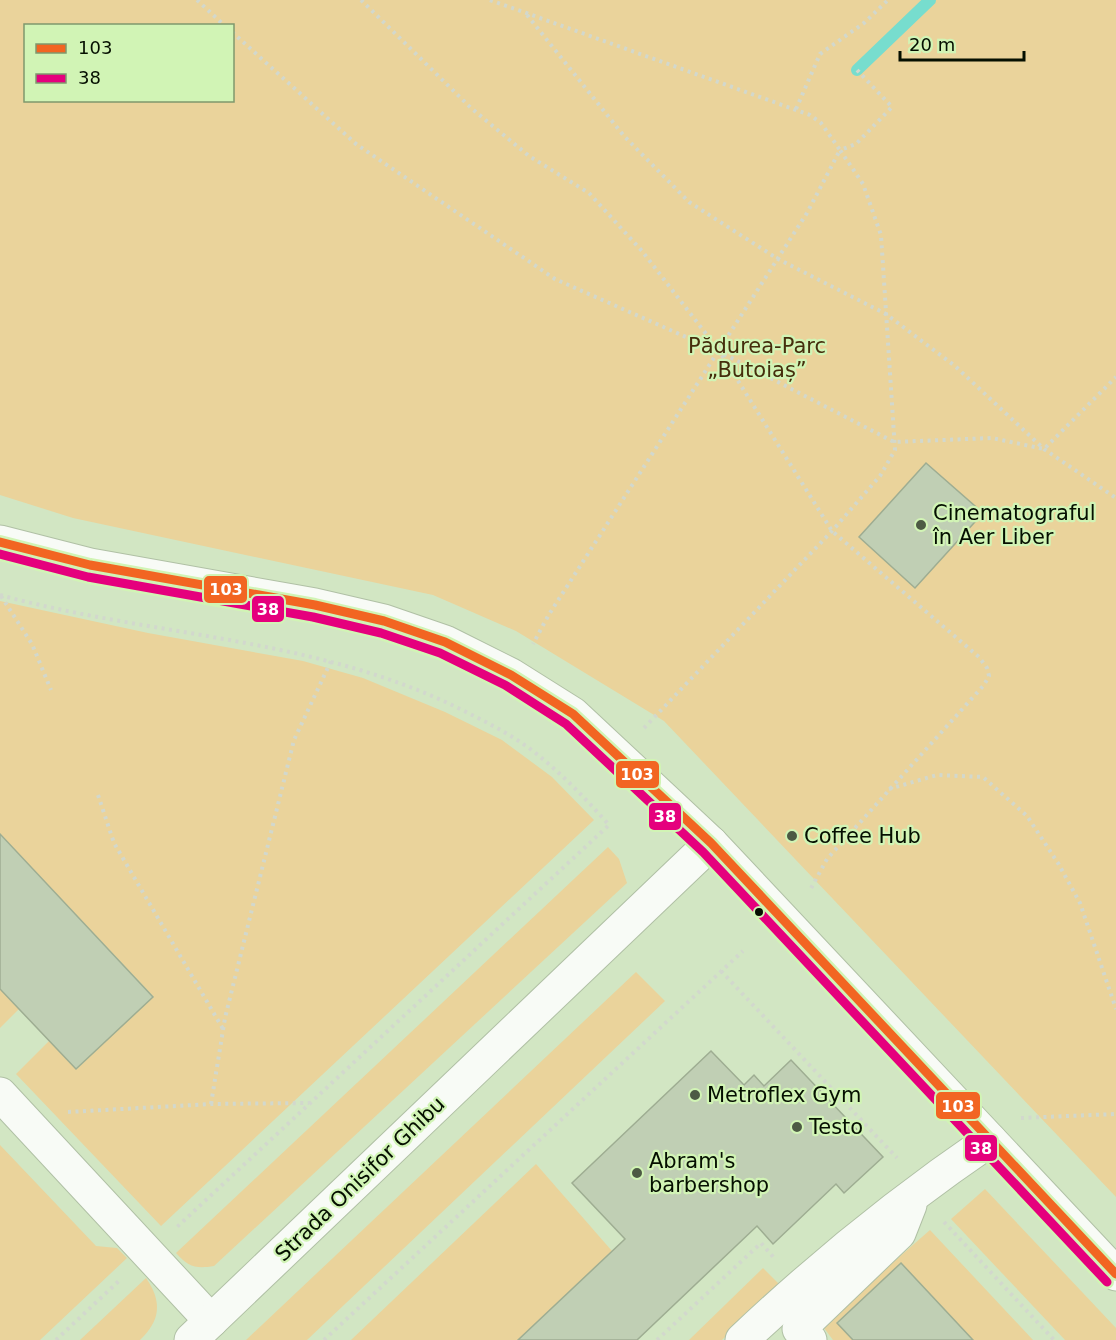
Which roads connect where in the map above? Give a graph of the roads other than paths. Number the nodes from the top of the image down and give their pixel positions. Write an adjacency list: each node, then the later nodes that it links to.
1 (0, 542): 2 (main road)
2 (711, 843): 4 (main road); 7 (main road, Strada Onisifor Ghibu)
3 (10, 1104): 7 (main road)
4 (990, 1140): 5 (main road); 6 (main road)
5 (915, 1191): 8 (main road); 9 (main road)
6 (1116, 1274)
7 (201, 1330)
8 (799, 1336)
9 (741, 1340)

